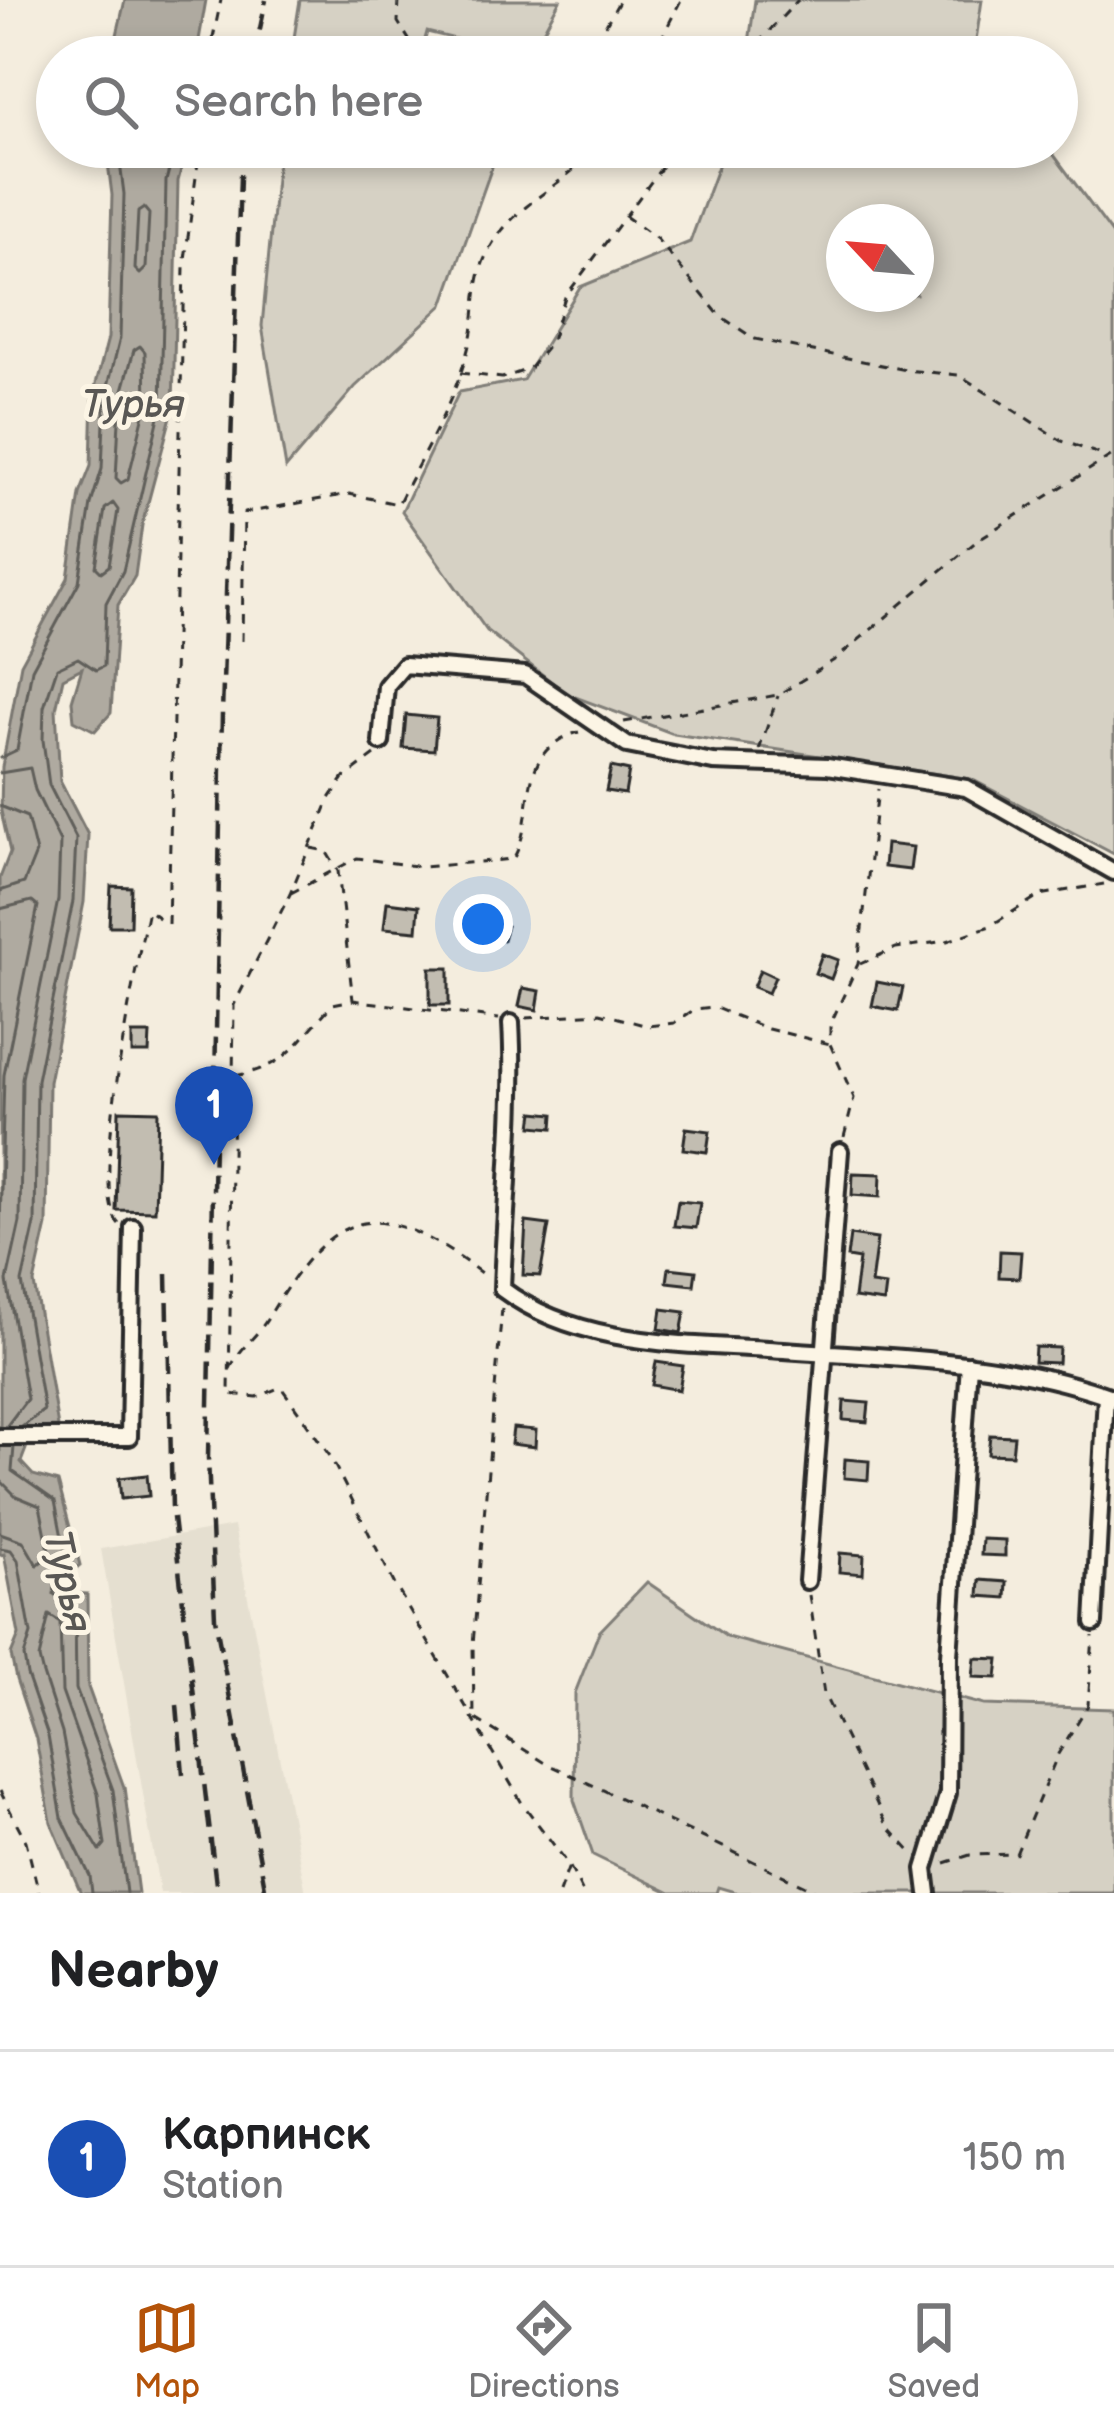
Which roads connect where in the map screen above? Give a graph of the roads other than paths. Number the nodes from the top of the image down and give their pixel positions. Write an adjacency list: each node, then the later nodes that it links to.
1 (381, 742): 2 (street)
2 (1114, 872)
3 (511, 1023): 6 (street)
4 (842, 1143): 6 (street)
5 (133, 1227): 9 (street)
6 (824, 1353): 7 (street); 10 (street)
7 (969, 1364): 8 (street); 12 (street)
8 (1110, 1397): 11 (street)
9 (0, 1437)
10 (807, 1581)
11 (1094, 1623)
12 (928, 1893)

